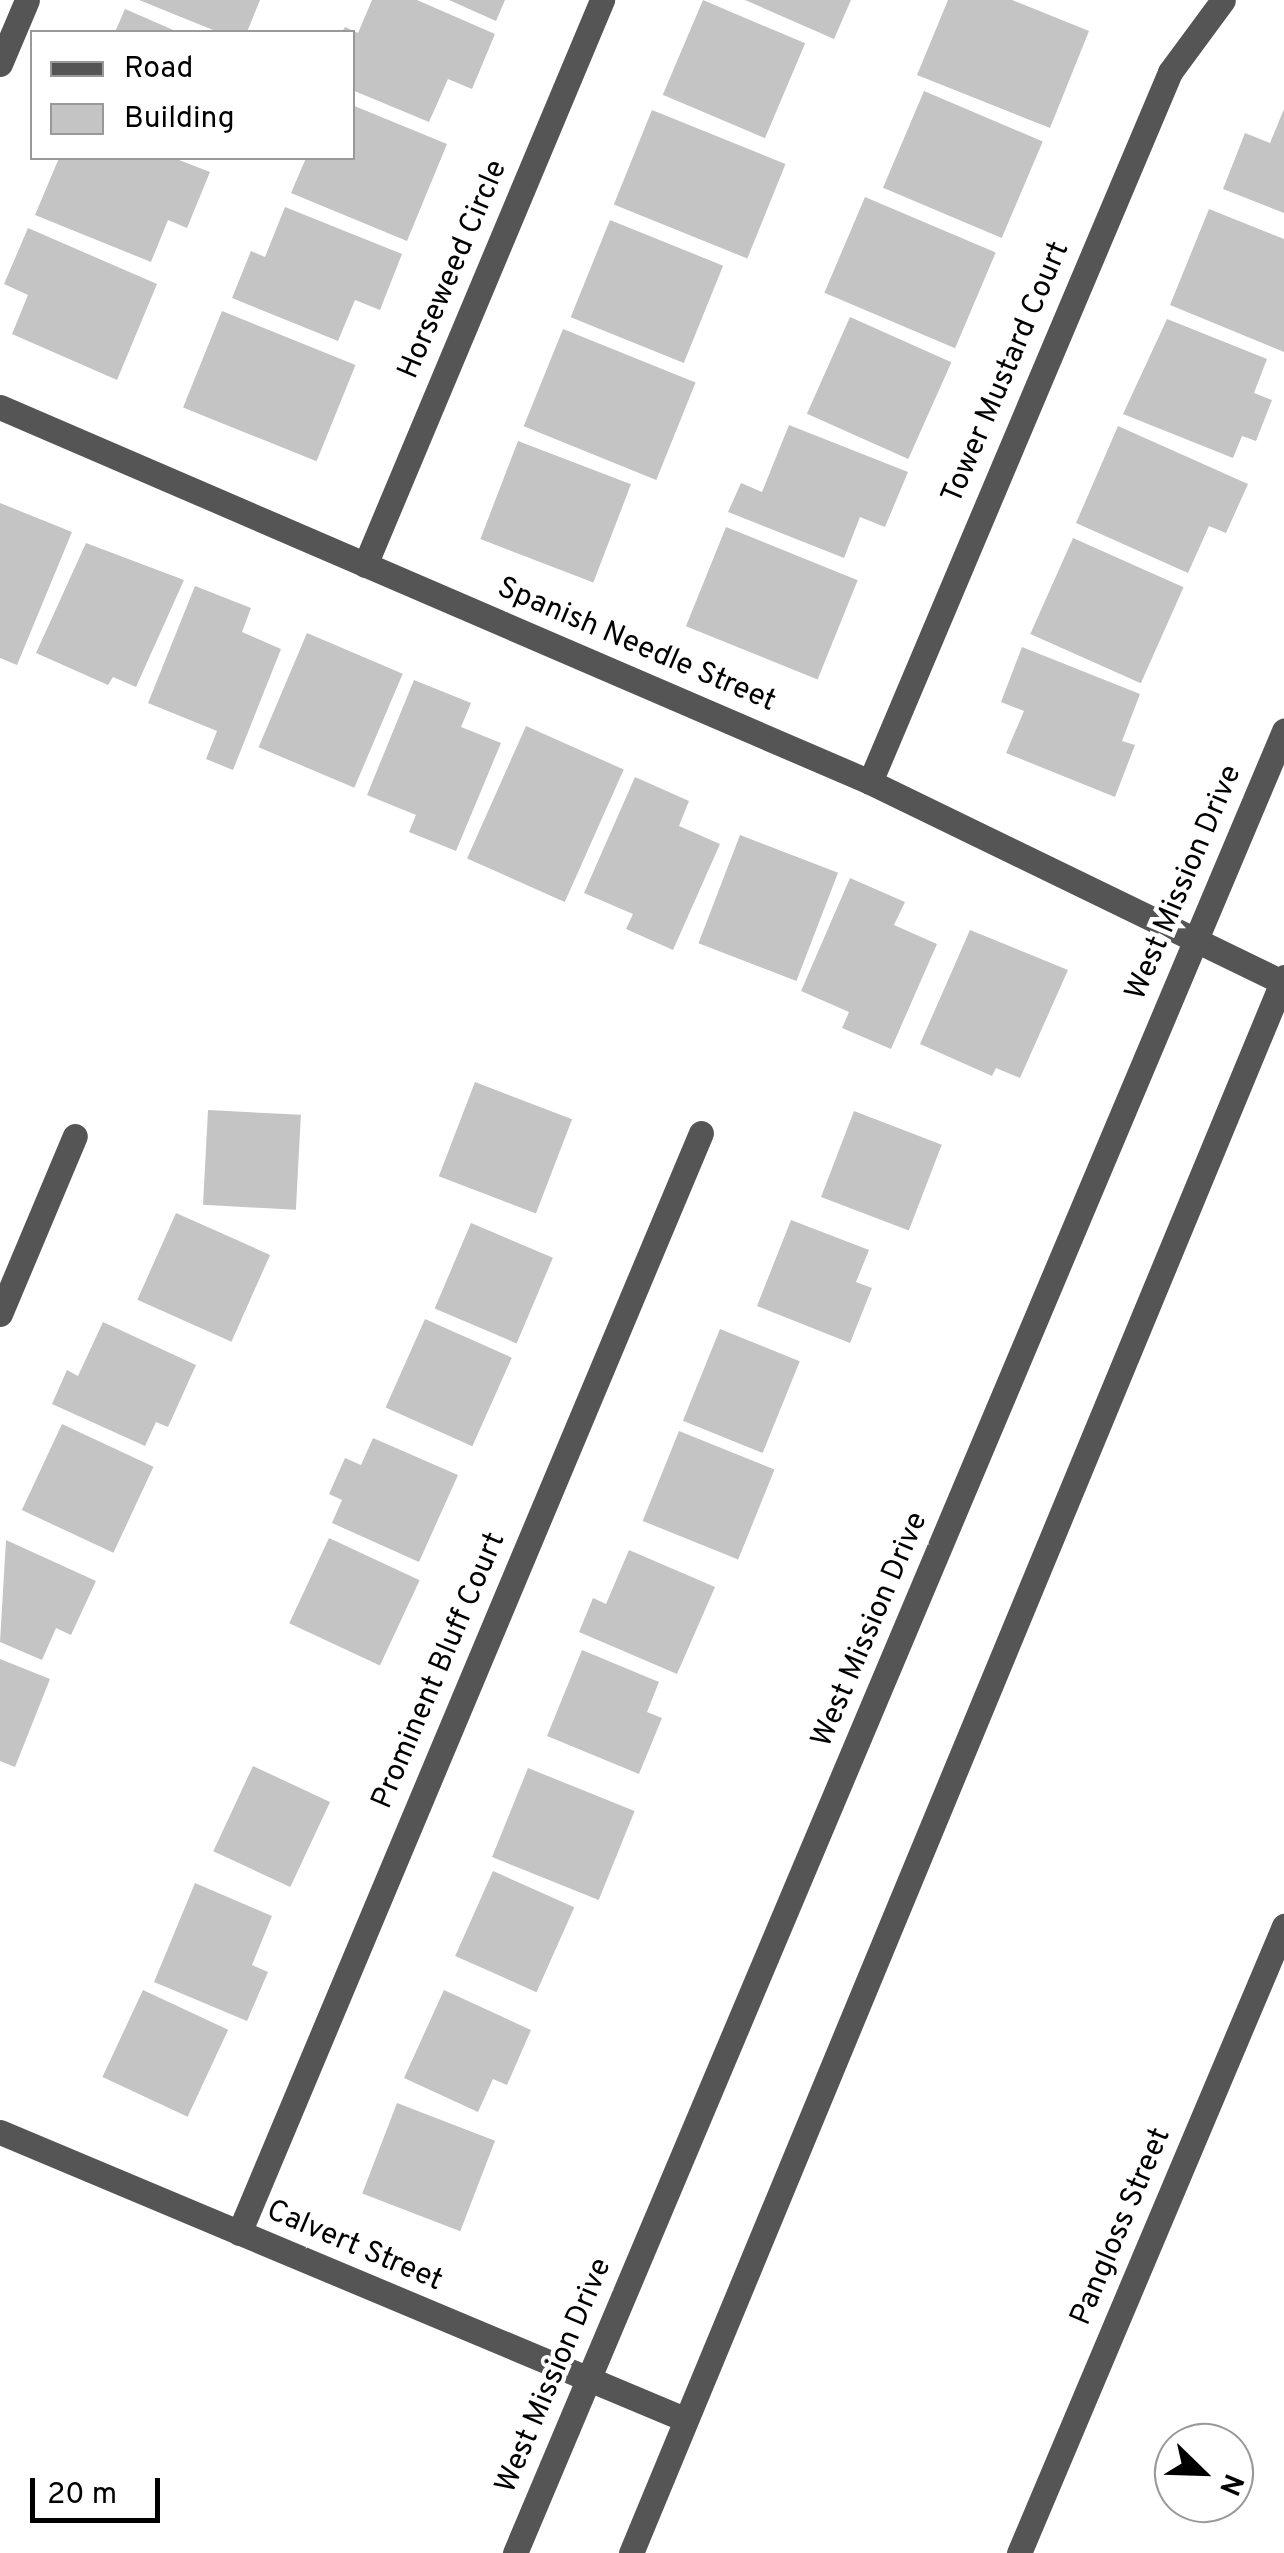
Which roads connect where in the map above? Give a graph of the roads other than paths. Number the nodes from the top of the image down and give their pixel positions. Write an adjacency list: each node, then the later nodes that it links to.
1 (27, 0): 4 (street)
2 (602, 0): 6 (street, Horseweed Circle)
3 (1223, 0): 8 (street, Tower Mustard Court)
4 (0, 64)
5 (0, 407): 6 (street, Spanish Needle Street)
6 (365, 564): 8 (street, Spanish Needle Street)
7 (1284, 730): 9 (street, West Mission Drive)
8 (870, 782): 9 (street, Spanish Needle Street)
9 (1199, 935): 10 (street, Spanish Needle Street); 17 (street, West Mission Drive)
10 (1284, 980): 18 (street)
11 (701, 1133): 16 (street, Prominent Bluff Court)
12 (75, 1136): 13 (street)
13 (0, 1314)
14 (1284, 1926): 21 (street, Pangloss Street)
15 (0, 2132): 16 (street, Calvert Street)
16 (239, 2234): 17 (street, Calvert Street)
17 (589, 2383): 18 (street, Calvert Street); 19 (street, West Mission Drive)
18 (684, 2419): 20 (street)
19 (515, 2553)
20 (631, 2553)
21 (1019, 2553)

